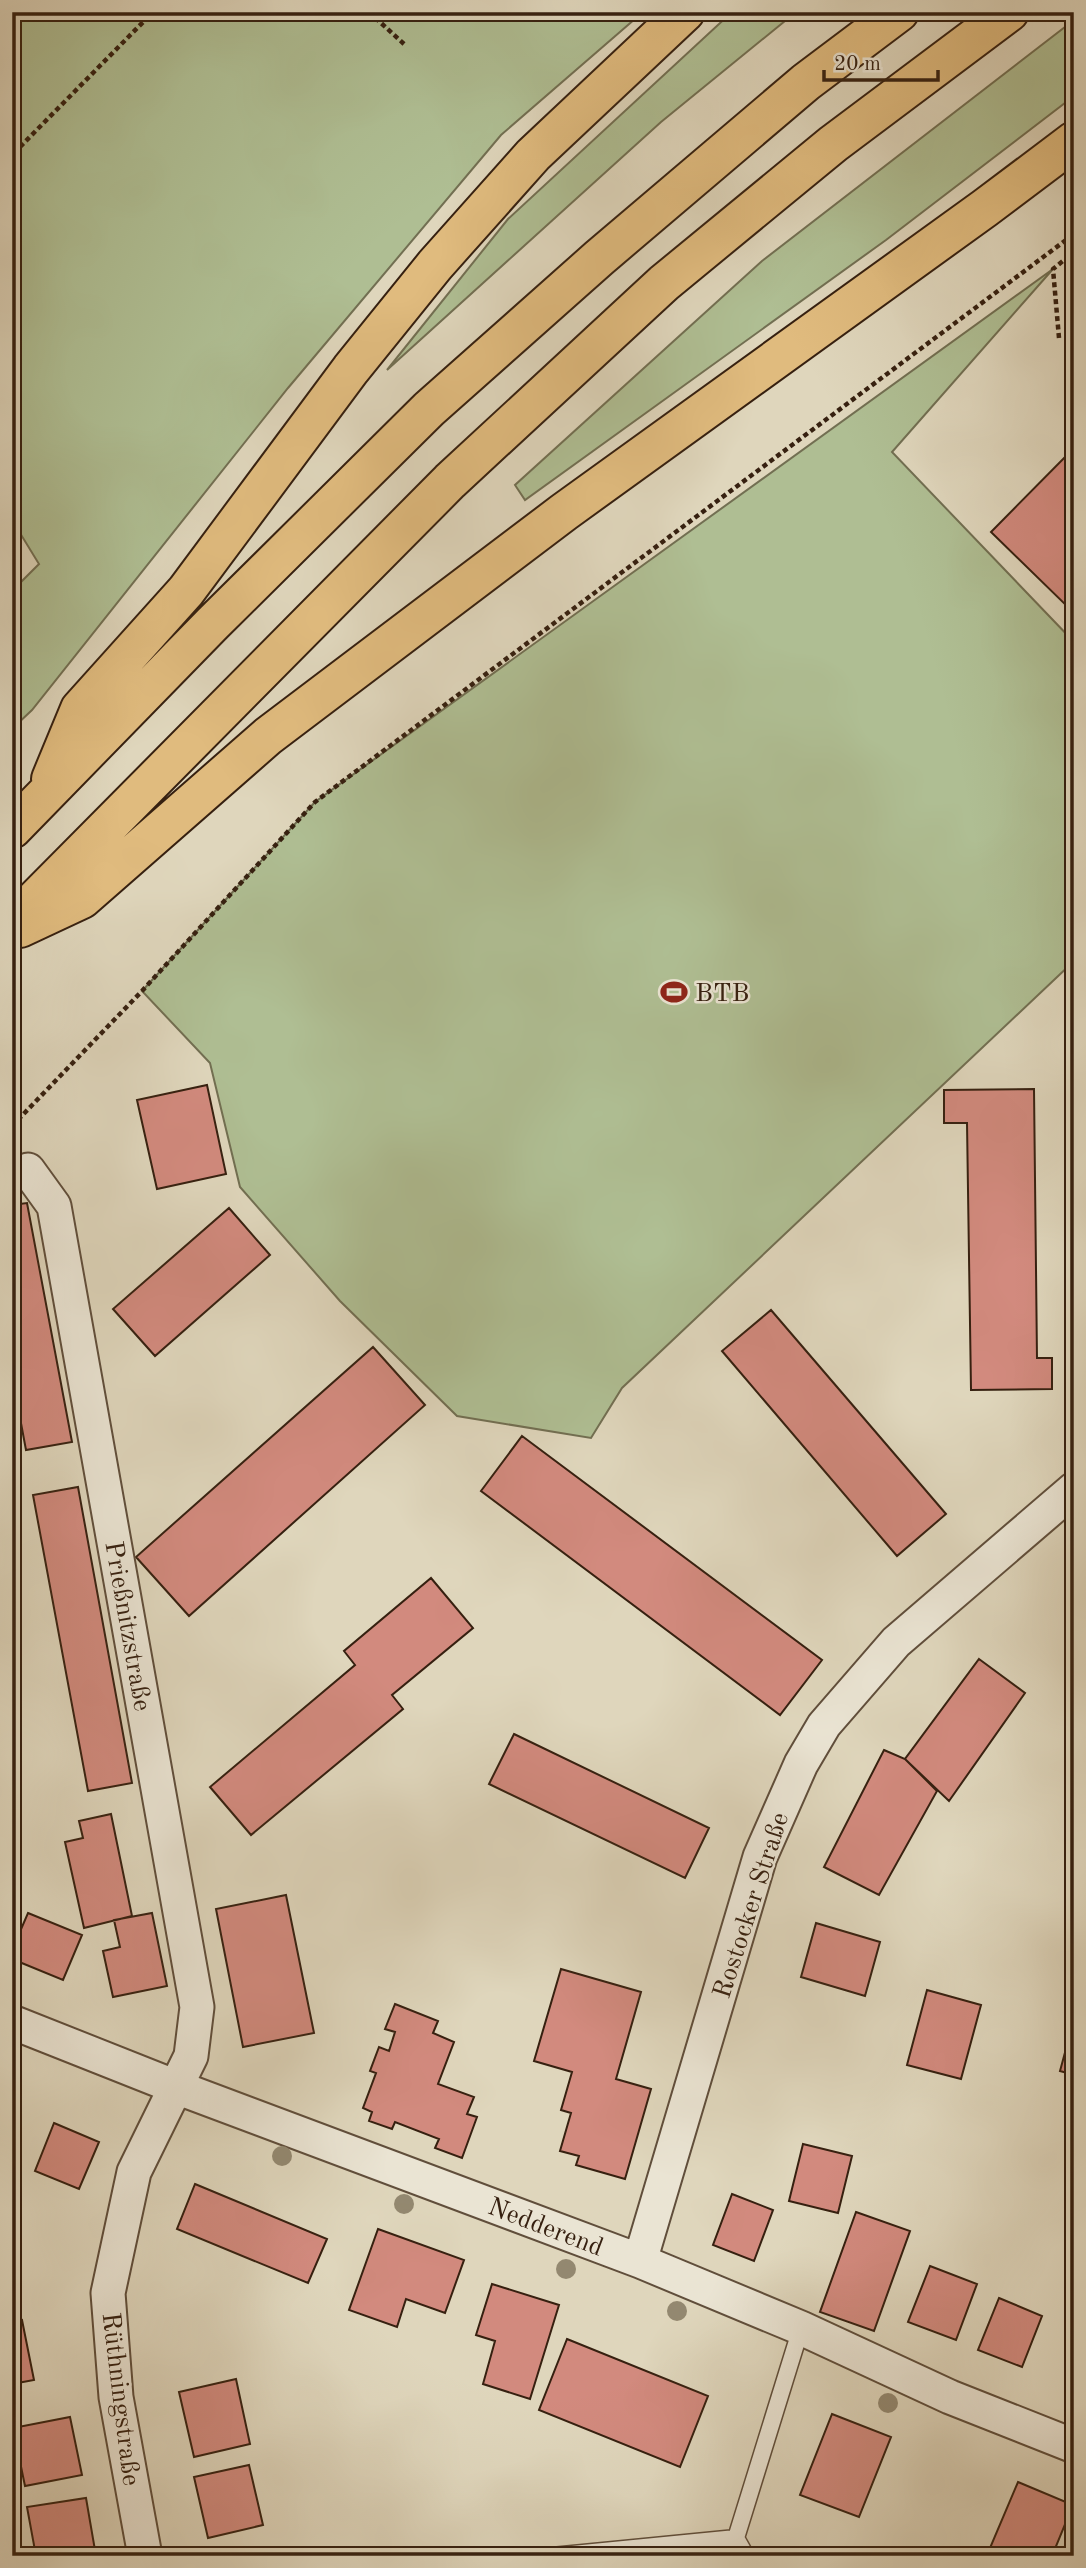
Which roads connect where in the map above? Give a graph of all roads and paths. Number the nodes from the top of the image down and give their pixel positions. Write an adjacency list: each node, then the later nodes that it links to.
1 (153, 12): 8 (path)
2 (369, 12): 6 (path)
3 (685, 12): 12 (highway)
4 (899, 12): 12 (highway)
5 (1009, 12): 14 (highway)
6 (404, 44)
7 (1074, 141): 15 (highway)
8 (14, 153)
9 (1074, 234): 16 (path)
10 (1074, 252): 11 (path)
11 (1059, 338)
12 (44, 797): 13 (highway)
13 (12, 829)
14 (12, 923)
15 (12, 932)
16 (12, 1126)
17 (28, 1170): 20 (street, Prießnitzstraße)
18 (1074, 1489): 21 (street, Rostocker Straße)
19 (12, 2022): 20 (street, Nedderend)
20 (176, 2087): 21 (street, Nedderend); 25 (street, Rüthningstraße)
21 (640, 2262): 22 (street, Nedderend)
22 (801, 2328): 23 (street, Nedderend); 24 (lane)
23 (1074, 2446)
24 (736, 2538): 26 (lane); 27 (lane)
25 (145, 2556)
26 (552, 2556)
27 (746, 2556)

